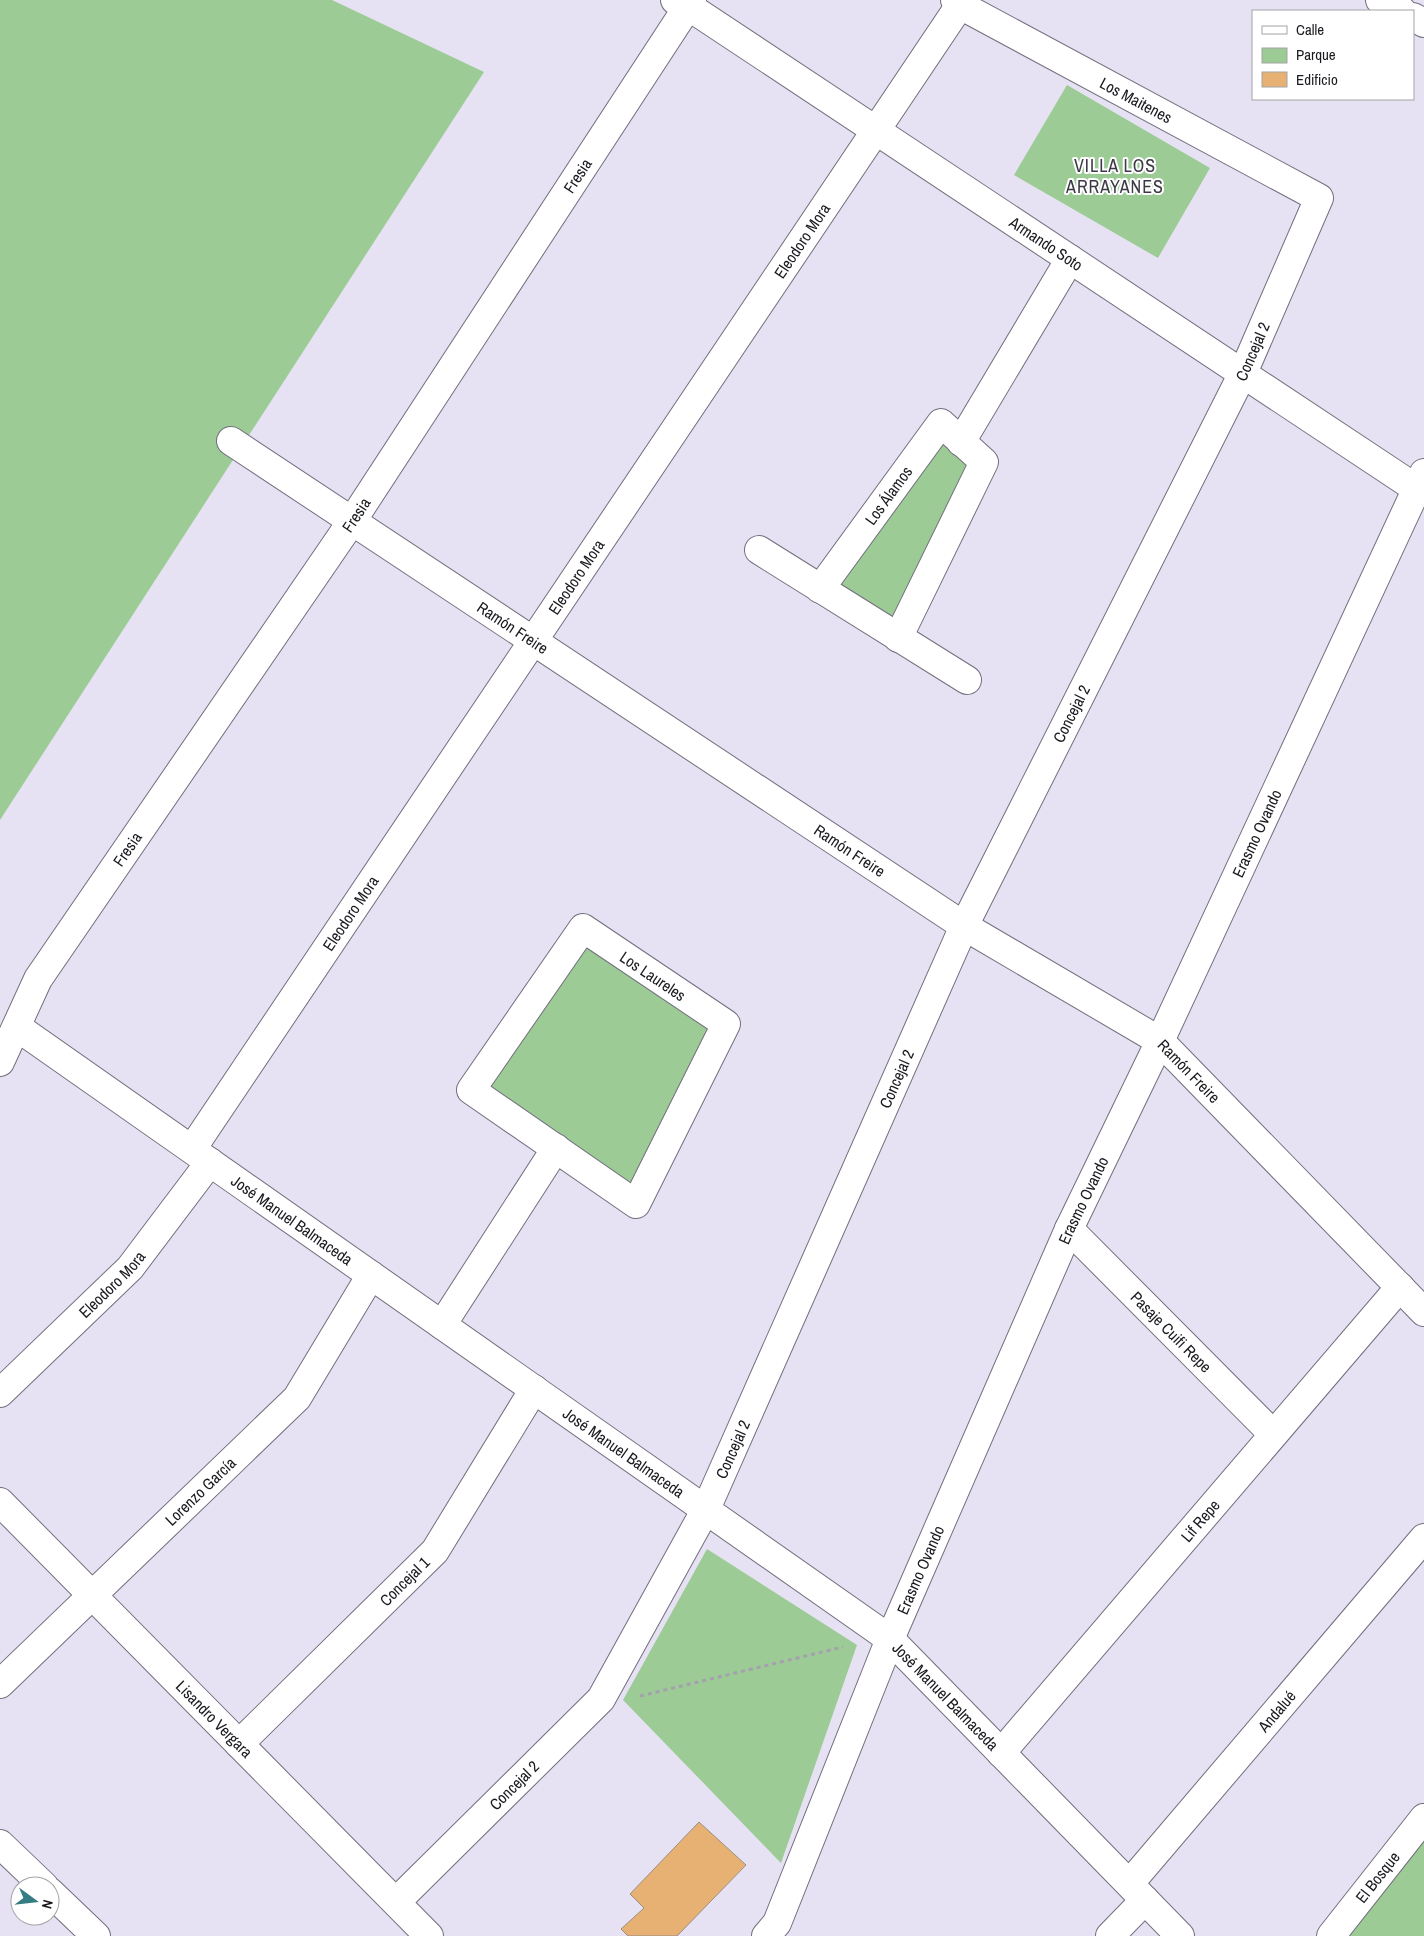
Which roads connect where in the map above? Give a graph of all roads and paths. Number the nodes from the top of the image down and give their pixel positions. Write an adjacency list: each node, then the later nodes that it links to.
1 (685, 2): 3 (street, Armando Soto); 10 (street, Fresia)
2 (957, 2): 3 (street, Eleodoro Mora); 4 (street, Los Maitenes)
3 (874, 130): 5 (street, Armando Soto); 14 (street, Eleodoro Mora)
4 (1319, 198): 6 (street, Concejal 2)
5 (1070, 259): 6 (street, Armando Soto); 8 (street)
6 (1243, 373): 9 (street, Armando Soto); 16 (street, Concejal 2)
7 (231, 441): 10 (street, Ramón Freire)
8 (961, 442): 12 (street, Los Álamos); 13 (street, Los Álamos)
9 (1420, 481): 18 (street, Erasmo Ovando)
10 (352, 520): 14 (street, Ramón Freire); 17 (street, Fresia)
11 (758, 550): 12 (street)
12 (820, 588): 13 (street)
13 (898, 638): 15 (street)
14 (532, 640): 16 (street, Ramón Freire); 21 (street, Eleodoro Mora)
15 (967, 680)
16 (964, 926): 18 (street, Ramón Freire); 31 (street, Concejal 2)
17 (17, 1027): 19 (street, Fresia); 21 (street, José Manuel Balmaceda)
18 (1160, 1041): 22 (street, Erasmo Ovando); 24 (street, Ramón Freire)
19 (0, 1062)
20 (556, 1148): 20 (street, Los Laureles); 26 (street)
21 (201, 1155): 23 (street, José Manuel Balmaceda); 28 (street, Eleodoro Mora)
22 (1069, 1229): 29 (street, Pasaje Cuifi Repe); 34 (street, Erasmo Ovando)
23 (371, 1275): 26 (street, José Manuel Balmaceda); 33 (street, Lorenzo García)
24 (1400, 1287): 25 (street, Ramón Freire); 29 (street, Lif Repe)
25 (1424, 1312)
26 (442, 1325): 27 (street, José Manuel Balmaceda)
27 (534, 1389): 31 (street, José Manuel Balmaceda); 38 (street, Concejal 1)
28 (0, 1393)
29 (1273, 1434): 39 (street, Lif Repe)
30 (0, 1502): 33 (street, Lisandro Vergara)
31 (706, 1509): 34 (street, José Manuel Balmaceda); 45 (street, Concejal 2)
32 (1424, 1538): 43 (street, Andalué)
33 (92, 1596): 36 (street, Lorenzo García); 38 (street, Lisandro Vergara)
34 (890, 1639): 39 (street, José Manuel Balmaceda); 48 (street, Erasmo Ovando)
35 (846, 1647): 37 (path)
36 (0, 1684)
37 (632, 1698)
38 (239, 1744): 45 (street, Lisandro Vergara)
39 (1001, 1753): 43 (street, José Manuel Balmaceda)
40 (1424, 1818): 51 (street, El Bosque)
41 (0, 1844): 42 (street)
42 (34, 1876)
43 (1138, 1892): 49 (street, Andalué); 50 (street, José Manuel Balmaceda)
44 (60, 1902): 46 (street)
45 (396, 1902): 47 (street, Lisandro Vergara)
46 (96, 1936)
47 (429, 1936)
48 (766, 1936)
49 (1110, 1936)
50 (1180, 1936)
51 (1331, 1936)

